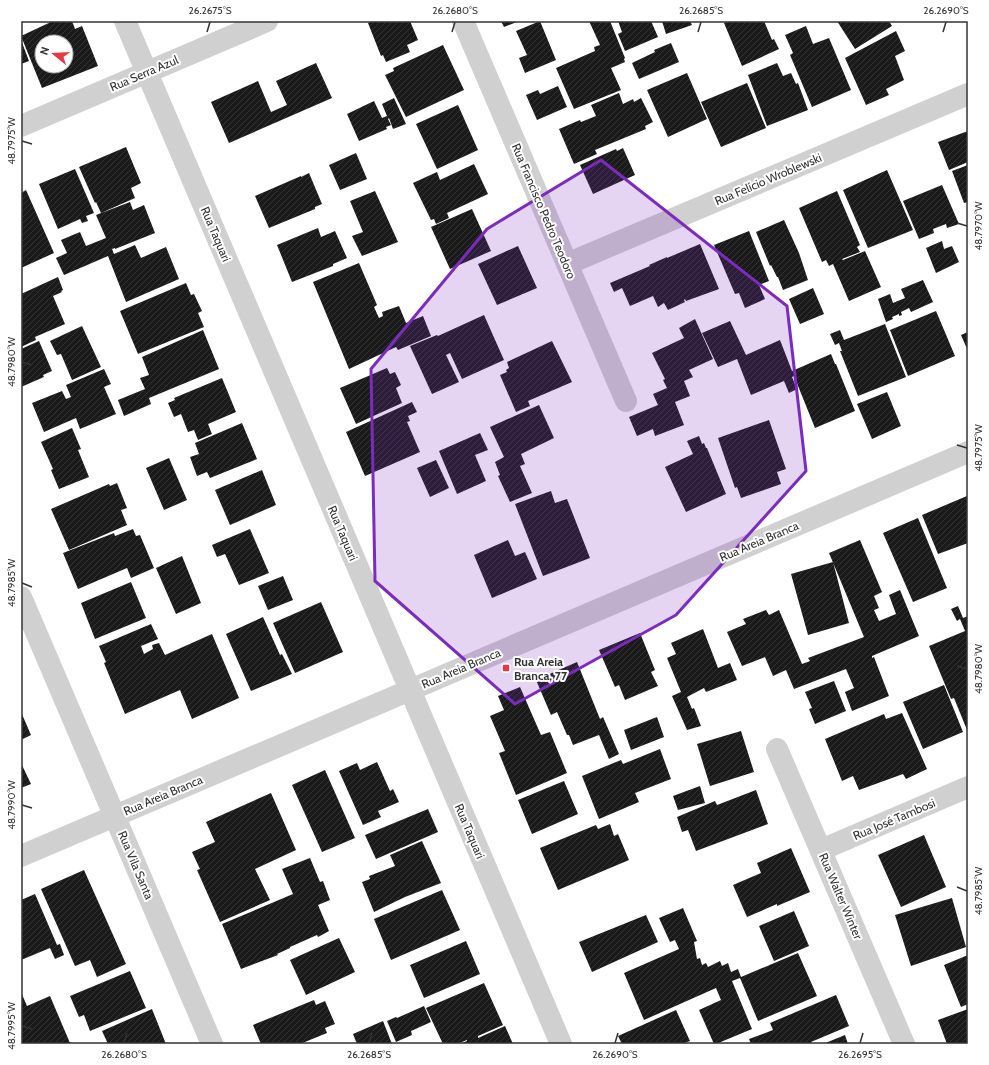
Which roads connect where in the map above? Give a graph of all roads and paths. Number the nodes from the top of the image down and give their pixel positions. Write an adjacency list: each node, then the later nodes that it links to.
1 (125, 21): 4 (street, Rua Taquari)
2 (267, 21): 4 (street, Rua Serra Azul)
3 (463, 21): 7 (street, Rua Francisco Pedro Teodoro)
4 (147, 72): 6 (street, Rua Serra Azul); 11 (street, Rua Taquari)
5 (968, 94): 7 (street, Rua Felício Wroblewski)
6 (21, 126)
7 (567, 264): 8 (street, Rua Francisco Pedro Teodoro)
8 (626, 401)
9 (968, 452): 11 (street, Rua Areia Branca)
10 (21, 598): 14 (street, Rua Vila Santa)
11 (410, 690): 14 (street, Rua Areia Branca); 18 (street, Rua Taquari)
12 (777, 748): 15 (street, Rua Walter Winter)
13 (968, 787): 15 (street, Rua José Tambosi)
14 (116, 816): 16 (street, Rua Areia Branca); 17 (street, Rua Vila Santa)
15 (821, 850): 19 (street, Rua Walter Winter)
16 (21, 856)
17 (212, 1044)
18 (561, 1044)
19 (904, 1044)

